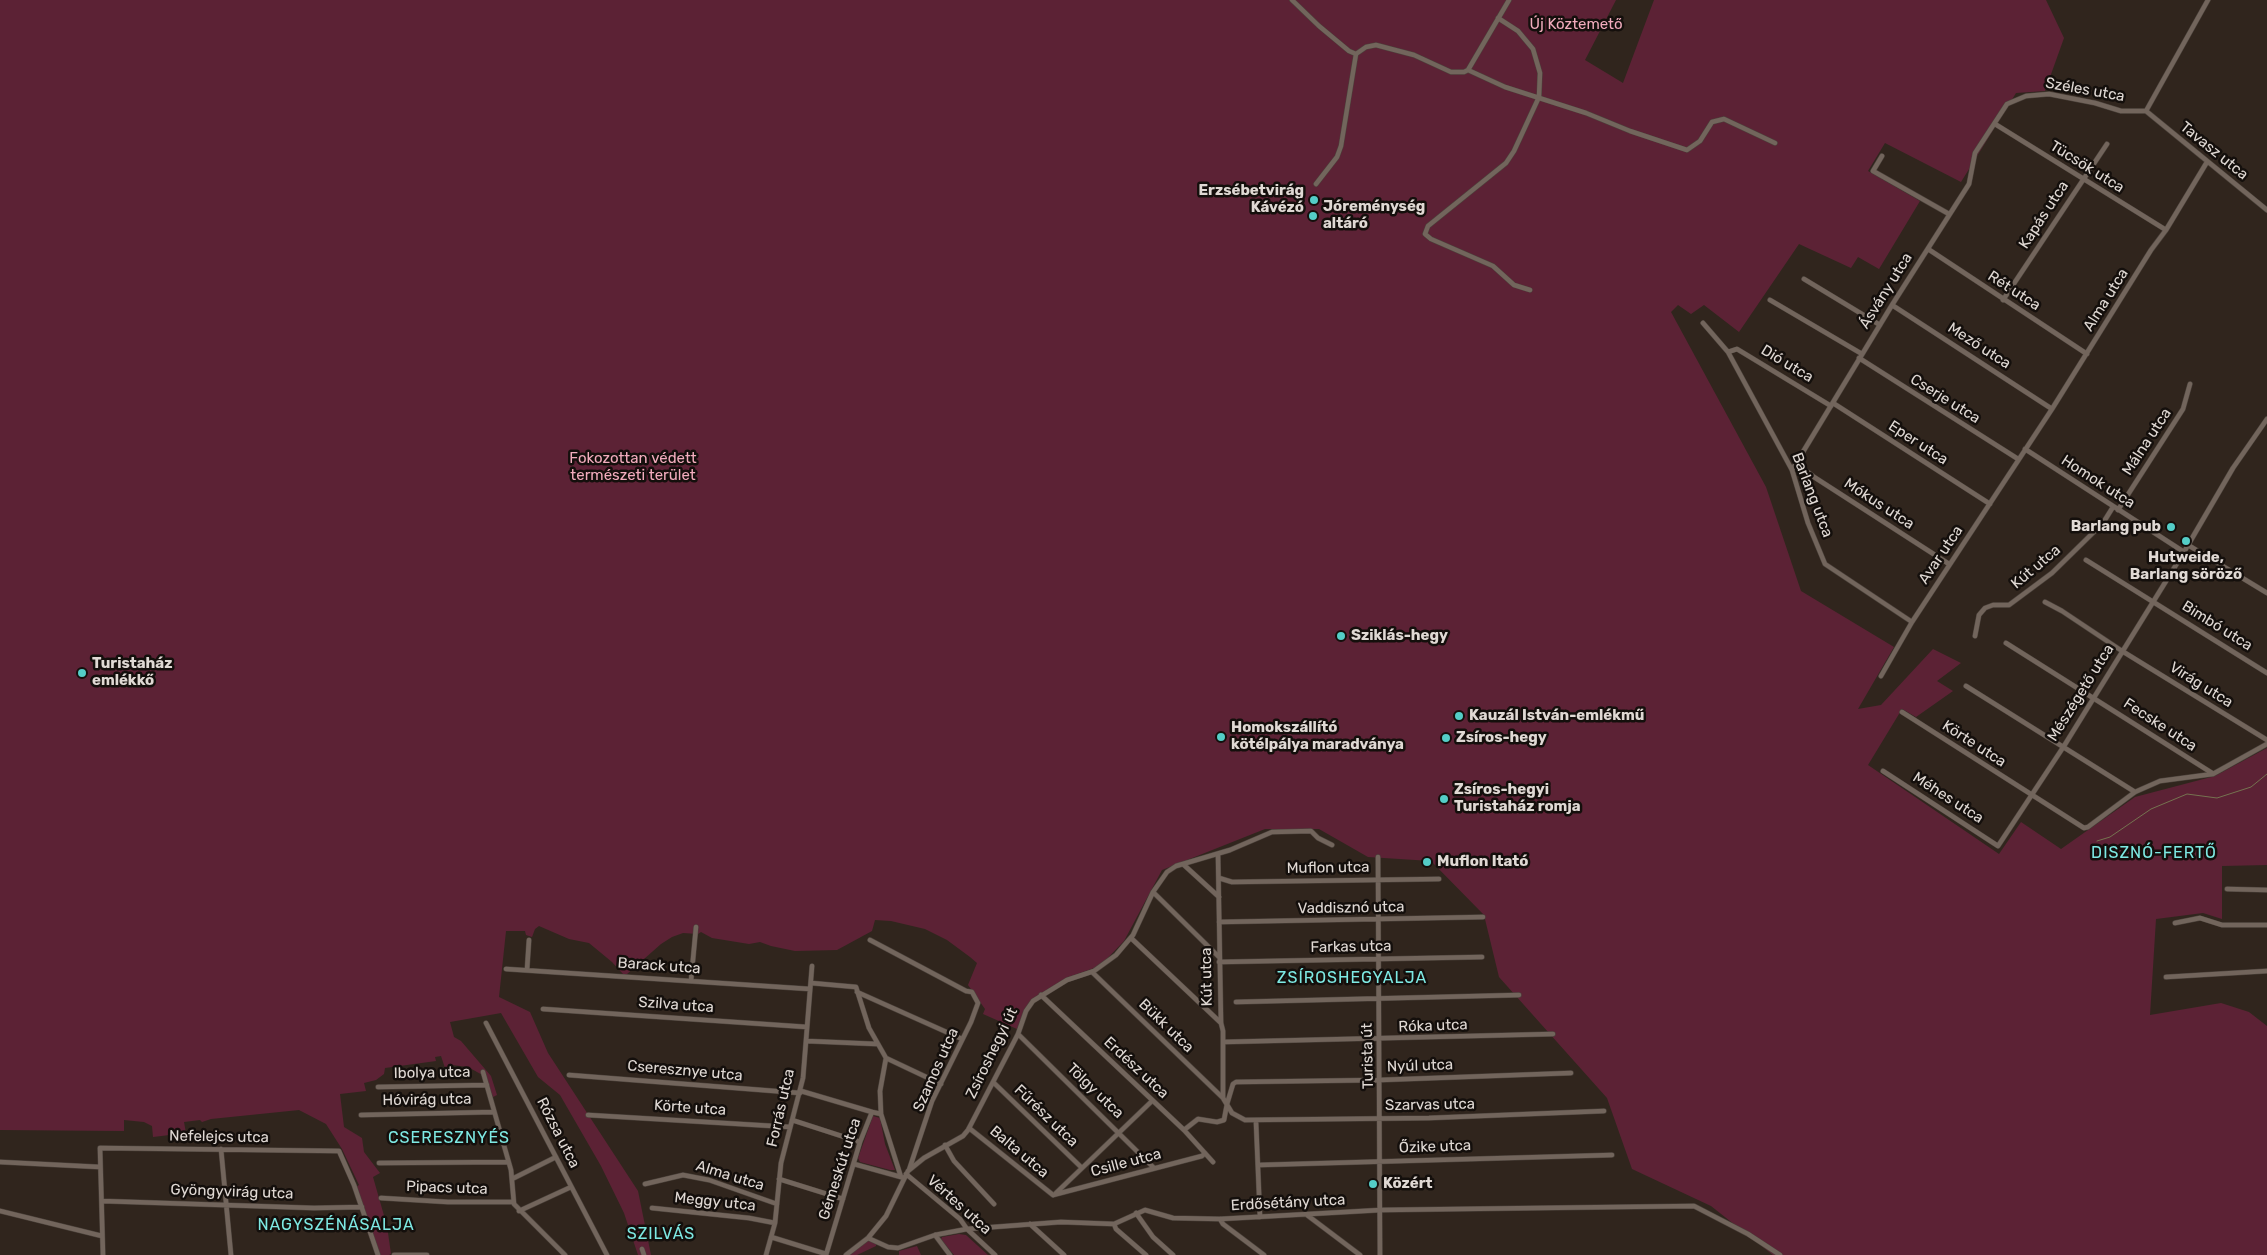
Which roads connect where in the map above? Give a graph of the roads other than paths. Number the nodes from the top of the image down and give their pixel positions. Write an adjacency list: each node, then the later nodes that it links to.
1 (1292, 0): 5 (street)
2 (1509, 0): 4 (street)
3 (2208, 0): 8 (street)
4 (1498, 18): 6 (street); 7 (street)
5 (1356, 54): 6 (street); 15 (street)
6 (1468, 70): 7 (street)
7 (1539, 97): 10 (street); 21 (street)
8 (2146, 111): 9 (street, Széles utca); 13 (street, Tavasz utca)
9 (1996, 124): 14 (street, Tücsök utca); 17 (street, Ásvány utca)
10 (1775, 143)
11 (2107, 144): 14 (street, Kapás utca)
12 (1882, 156): 17 (street)
13 (2206, 162): 16 (street, Tavasz utca); 18 (street, Alma utca)
14 (2082, 178): 18 (street, Tücsök utca); 23 (street, Kapás utca)
15 (1316, 184)
16 (2267, 210)
17 (1948, 214): 19 (street, Ásvány utca)
18 (2166, 230): 28 (street, Alma utca)
19 (1928, 249): 23 (street, Rét utca); 24 (street, Ásvány utca)
20 (1804, 279): 26 (street)
21 (1530, 290)
22 (1770, 300): 29 (street, Cserje utca)
23 (2003, 300): 28 (street, Rét utca)
24 (1892, 305): 26 (street, Ásvány utca); 32 (street, Mező utca)
25 (1703, 323): 27 (street, Barlang utca)
26 (1880, 325): 29 (street, Ásvány utca)
27 (1728, 352): 31 (street, Dió utca); 37 (street, Barlang utca)
28 (2087, 354): 32 (street, Alma utca)
29 (1861, 356): 31 (street, Ásvány utca); 35 (street, Cserje utca)
30 (2190, 384): 39 (street, Málna utca)
31 (1832, 404): 36 (street, Ásvány utca); 38 (street, Eper utca)
32 (2052, 409): 34 (street, Alma utca)
33 (2267, 419): 40 (street, Mészégető utca)
34 (2025, 449): 35 (street, Avar utca); 39 (street, Homok utca)
35 (2018, 460): 38 (street, Avar utca)
36 (1796, 463): 37 (street, Ásvány utca); 43 (street, Mókus utca)
37 (1792, 470): 47 (street, Barlang utca)
38 (1990, 504): 43 (street, Avar utca)
39 (2116, 508): 41 (street, Homok utca); 48 (street, Kút utca)
40 (2188, 545): 41 (street, Mészégető utca); 44 (street)
41 (2184, 552): 46 (street, Mészégető utca)
42 (2086, 560): 46 (street, Bimbó utca)
43 (1949, 564): 47 (street, Avar utca)
44 (2267, 593)
45 (2045, 602): 50 (street, Virág utca)
46 (2153, 602): 50 (street, Mészégető utca); 51 (street, Bimbó utca)
47 (1912, 622): 52 (street, Avar utca)
48 (1975, 636)
49 (2006, 643): 54 (street, Fecske utca)
50 (2122, 651): 54 (street, Mészégető utca); 56 (street, Virág utca)
51 (2267, 673)
52 (1881, 676)
53 (1966, 686): 58 (street)
54 (2094, 697): 58 (street, Mészégető utca); 60 (street, Fecske utca)
55 (1902, 712): 62 (street, Körte utca)
56 (2267, 740)
57 (2267, 744): 60 (street)
58 (2064, 746): 61 (street); 62 (street, Mészégető utca)
59 (1883, 771): 64 (street, Méhes utca)
60 (2213, 774): 61 (street)
61 (2135, 792): 62 (street, Körte utca)
62 (2032, 796): 64 (street, Mészégető utca)
63 (1332, 845): 65 (street, Zsíroshegyi út)
64 (1998, 846)
65 (1218, 854): 67 (street, Zsíroshegyi út); 68 (street, Kút utca)
66 (1378, 857): 70 (street, Turista út)
67 (1184, 865): 73 (street, Zsíroshegyi út); 74 (street)
68 (1218, 878): 70 (street, Muflon utca); 74 (street, Kút utca)
69 (1438, 879): 70 (street, Muflon utca)
70 (1378, 880): 76 (street, Turista út)
71 (2227, 889): 72 (street)
72 (2267, 890)
73 (1153, 892): 81 (street, Zsíroshegyi út); 85 (street)
74 (1219, 897): 77 (street, Kút utca)
75 (1483, 918): 76 (street, Vaddisznó utca)
76 (1379, 921): 77 (street, Vaddisznó utca); 86 (street, Turista út)
77 (1219, 922): 85 (street, Kút utca)
78 (2174, 923): 79 (street)
79 (2267, 925)
80 (696, 927): 93 (street)
81 (1131, 938): 91 (street, Zsíroshegyi út); 103 (street)
82 (529, 940): 89 (street)
83 (870, 940): 107 (street, Szamos utca)
84 (1482, 957): 86 (street, Farkas utca)
85 (1219, 960): 86 (street, Farkas utca); 103 (street, Kút utca)
86 (1379, 960): 99 (street, Turista út)
87 (812, 966): 94 (street, Forrás utca)
88 (506, 969): 89 (street, Barack utca)
89 (527, 970): 93 (street, Barack utca)
90 (2267, 971): 92 (street)
91 (1092, 972): 97 (street, Zsíroshegyi út); 122 (street, Bükk utca)
92 (2166, 977)
93 (691, 981): 95 (street, Barack utca)
94 (811, 983): 95 (street, Forrás utca); 96 (street)
95 (810, 990): 104 (street, Forrás utca)
96 (857, 990): 107 (street); 111 (street)
97 (1040, 995): 105 (street, Zsíroshegyi út); 123 (street, Erdész utca)
98 (1519, 995): 99 (street)
99 (1379, 999): 100 (street); 109 (street, Turista út)
100 (1236, 1002)
101 (543, 1009): 104 (street, Szilva utca)
102 (486, 1023): 143 (street, Rózsa utca)
103 (1221, 1023): 110 (street, Kút utca)
104 (807, 1027): 108 (street, Forrás utca)
105 (1018, 1034): 117 (street, Zsíroshegyi út); 137 (street, Tölgy utca)
106 (1553, 1034): 109 (street, Róka utca)
107 (962, 1039): 118 (street, Szamos utca)
108 (806, 1040): 111 (street); 121 (street, Forrás utca)
109 (1380, 1040): 110 (street, Róka utca); 116 (street, Turista út)
110 (1223, 1042): 122 (street, Kút utca)
111 (877, 1044): 112 (street)
112 (886, 1058): 118 (street); 128 (street, Gémeskút utca)
113 (483, 1072): 119 (street)
114 (1571, 1073): 116 (street, Nyúl utca)
115 (569, 1075): 121 (street, Cseresznye utca)
116 (1380, 1080): 124 (street, Nyúl utca); 131 (street, Turista út)
117 (993, 1082): 135 (street, Zsíroshegyi út); 152 (street, Fűrész utca)
118 (941, 1084): 154 (street, Szamos utca)
119 (487, 1085): 120 (street, Ibolya utca); 126 (street)
120 (378, 1087)
121 (800, 1092): 127 (street, Cseresznye utca); 132 (street, Forrás utca)
122 (1223, 1098): 124 (street, Bükk utca)
123 (1152, 1101): 136 (street, Erdész utca); 137 (street)
124 (1227, 1104): 133 (street, Bükk utca); 136 (street)
125 (1604, 1111): 131 (street, Szarvas utca)
126 (494, 1112): 129 (street, Hóvirág utca); 145 (street)
127 (872, 1112): 128 (street, Gémeskút utca); 138 (street, Gémeskút utca)
128 (881, 1114): 154 (street)
129 (361, 1115)
130 (588, 1115): 134 (street, Körte utca)
131 (1381, 1119): 133 (street, Szarvas utca); 147 (street, Turista út)
132 (792, 1120): 134 (street, Forrás utca); 138 (street)
133 (1256, 1122): 150 (street)
134 (790, 1127): 156 (street, Forrás utca)
135 (969, 1128): 139 (street, Zsíroshegyi út); 159 (street, Balta utca)
136 (1184, 1130): 141 (street, Erdész utca)
137 (1119, 1132): 152 (street); 153 (street, Tölgy utca)
138 (860, 1142): 149 (street, Gémeskút utca)
139 (945, 1145): 154 (street, Zsíroshegyi út); 166 (street)
140 (221, 1149): 151 (street, Nefelejcs utca); 164 (street); 167 (street, Nefelejcs utca)
141 (1205, 1153): 146 (street, Erdész utca); 153 (street, Csille utca)
142 (1612, 1155): 147 (street, Őzike utca)
143 (556, 1157): 155 (street); 158 (street, Rózsa utca)
144 (0, 1162): 151 (street)
145 (508, 1162): 148 (street); 155 (street)
146 (1213, 1162)
147 (1381, 1162): 150 (street, Őzike utca); 169 (street, Turista út)
148 (379, 1163)
149 (854, 1164): 154 (street); 161 (street, Gémeskút utca)
150 (1259, 1165): 174 (street)
151 (100, 1167): 162 (street)
152 (1082, 1168): 159 (street)
153 (1154, 1168): 159 (street, Csille utca)
154 (905, 1175): 179 (street, Vértes utca); 183 (street)
155 (512, 1179): 163 (street)
156 (779, 1179): 161 (street); 165 (street, Forrás utca)
157 (646, 1184): 165 (street, Alma utca)
158 (571, 1187): 170 (street); 191 (street, Rózsa utca)
159 (1053, 1195)
160 (381, 1198): 163 (street, Pipacs utca)
161 (843, 1199): 194 (street, Gémeskút utca)
162 (102, 1201): 164 (street, Gyöngyvirág utca); 181 (street)
163 (513, 1202): 170 (street)
164 (227, 1204): 167 (street, Gyöngyvirág utca); 186 (street)
165 (777, 1204): 176 (street, Forrás utca)
166 (994, 1204)
167 (362, 1207): 187 (street)
168 (652, 1208): 176 (street, Meggy utca)
169 (1381, 1210): 173 (street, Erdősétány utca); 203 (street, Turista út); 204 (street, Erdősétány utca)
170 (519, 1211): 190 (street)
171 (0, 1212): 181 (street)
172 (1136, 1213): 175 (street, Erdősétány utca); 178 (street, Erdősétány utca); 200 (street)
173 (1307, 1214): 174 (street, Erdősétány utca); 202 (street)
174 (1260, 1217): 175 (street, Erdősétány utca)
175 (1220, 1219): 201 (street)
176 (775, 1223): 182 (street, Forrás utca)
177 (1030, 1224): 178 (street, Erdősétány utca); 179 (street, Erdősétány utca); 198 (street)
178 (1114, 1224): 199 (street)
179 (967, 1229): 180 (street, Erdősétány utca); 197 (street, Vértes utca)
180 (934, 1235): 183 (street, Erdősétány utca); 196 (street)
181 (102, 1236): 185 (street)
182 (771, 1237): 193 (street, Forrás utca); 194 (street)
183 (868, 1238): 195 (street)
184 (642, 1249): 192 (street)
185 (102, 1255)
186 (231, 1255)
187 (378, 1255)
188 (394, 1255): 189 (street)
189 (427, 1255)
190 (565, 1255)
191 (607, 1255)
192 (644, 1255)
193 (766, 1255)
194 (826, 1255)
195 (846, 1255)
196 (950, 1255)
197 (995, 1255)
198 (1064, 1255)
199 (1146, 1255)
200 (1173, 1255)
201 (1264, 1255)
202 (1360, 1255)
203 (1380, 1255)
204 (1780, 1255)

